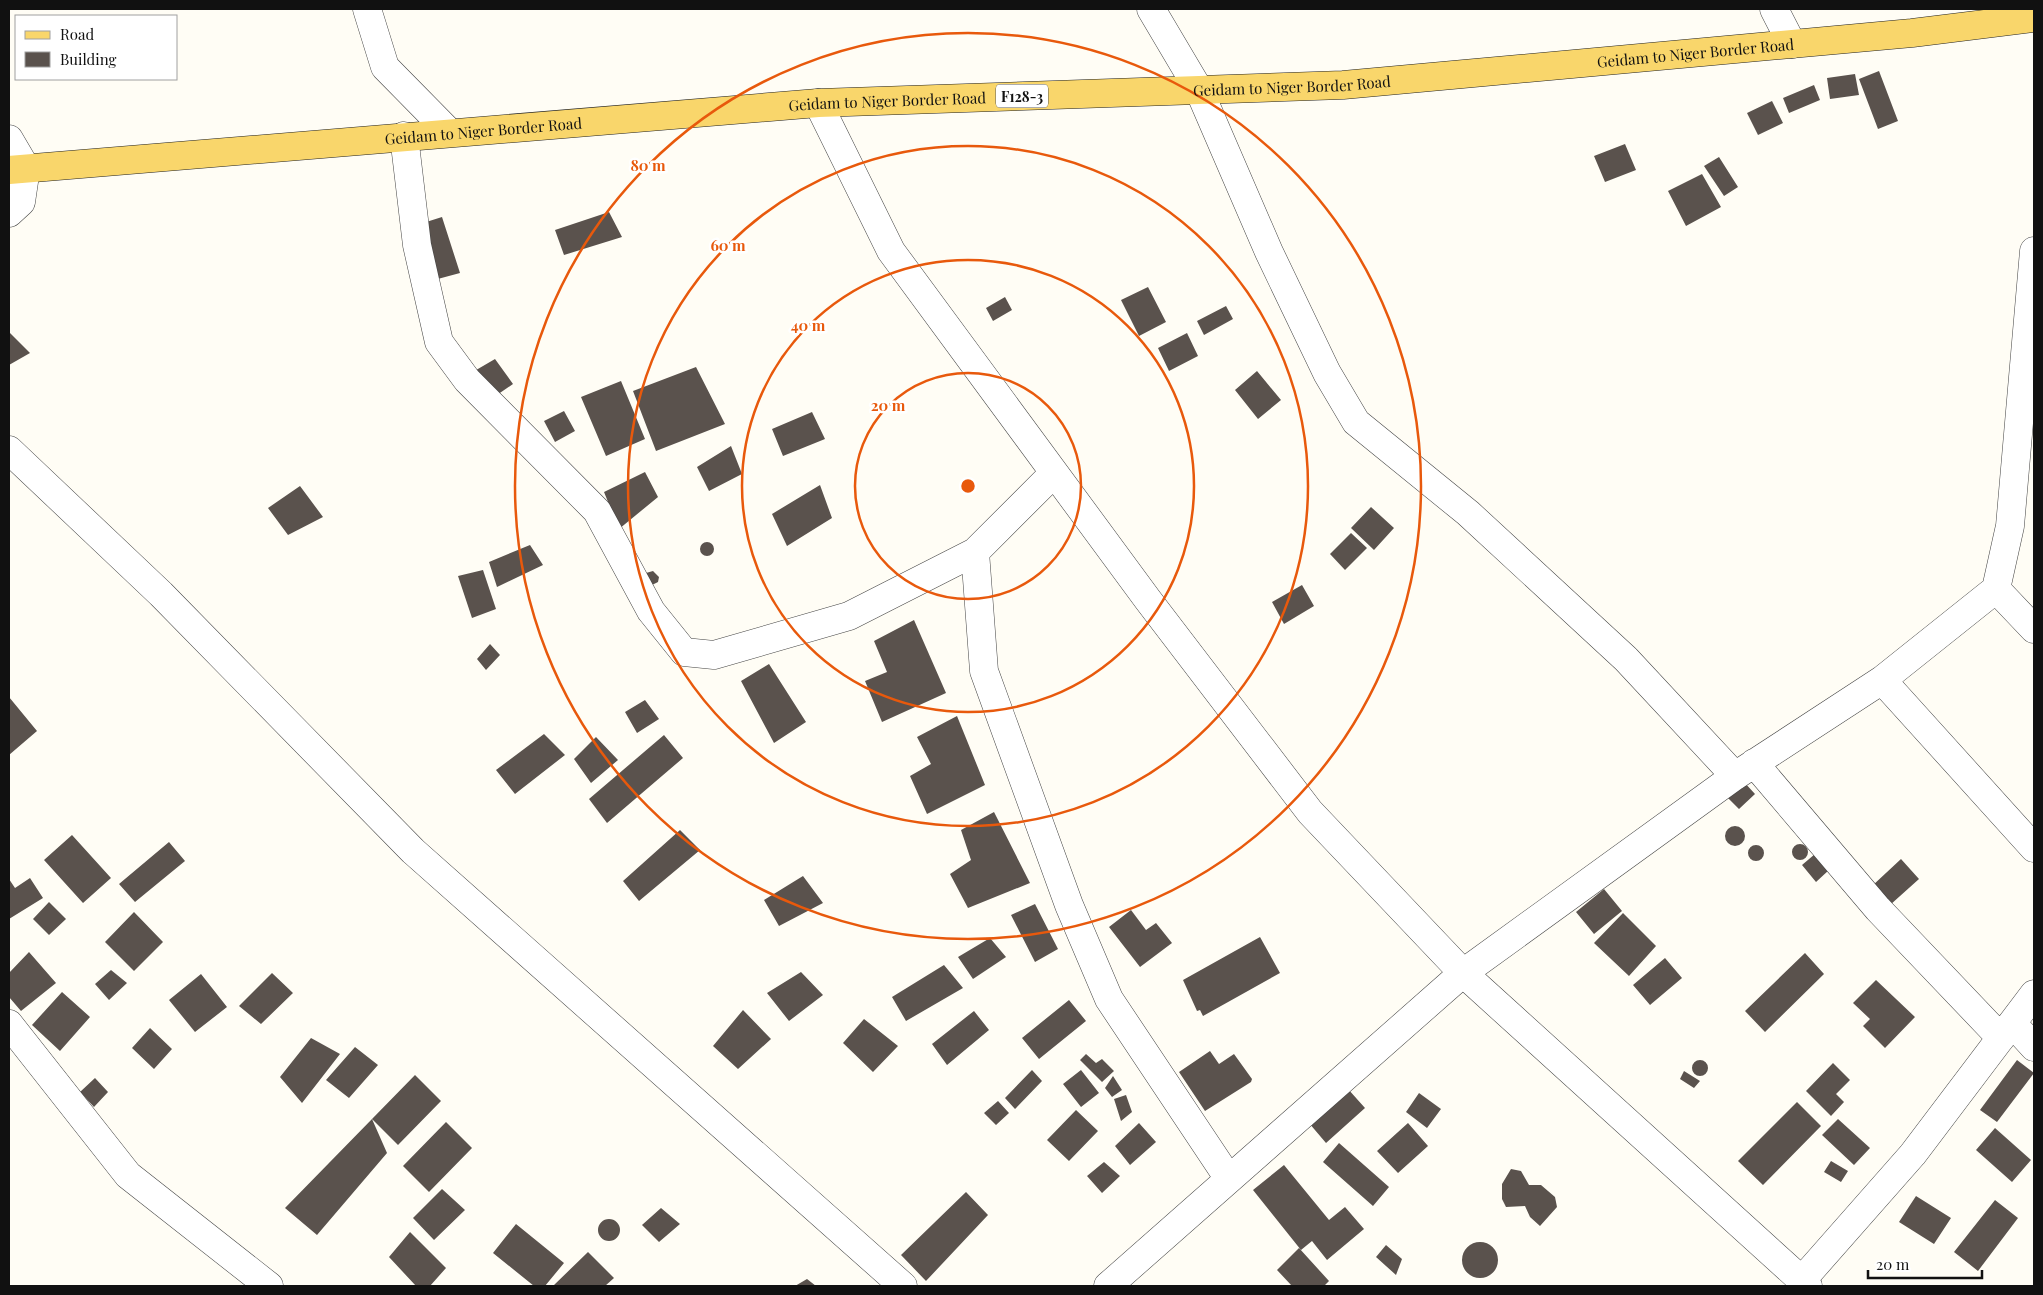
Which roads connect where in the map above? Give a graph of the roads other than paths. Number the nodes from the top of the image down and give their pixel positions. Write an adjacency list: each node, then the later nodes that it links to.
1 (367, 9): 8 (street)
2 (1150, 9): 6 (street)
3 (1774, 9): 5 (street)
4 (2034, 18): 5 (main road, Geidam to Niger Border Road / F128-3)
5 (1792, 44): 6 (main road, Geidam to Niger Border Road / F128-3)
6 (1199, 90): 7 (main road, Geidam to Niger Border Road / F128-3); 20 (street)
7 (818, 103): 8 (main road, Geidam to Niger Border Road / F128-3); 15 (street)
8 (449, 132): 9 (main road, Geidam to Niger Border Road / F128-3)
9 (404, 136): 11 (main road, Geidam to Niger Border Road / F128-3); 16 (street)
10 (9, 139): 11 (street)
11 (17, 169): 12 (street)
12 (9, 213)
13 (2034, 251): 17 (street)
14 (9, 450): 30 (street)
15 (1054, 473): 16 (street); 22 (street)
16 (975, 552): 27 (street)
17 (1996, 589): 18 (street); 19 (street)
18 (2034, 629)
19 (1882, 680): 20 (street); 21 (street)
20 (1745, 770): 22 (street); 25 (street)
21 (2034, 848)
22 (1463, 973): 27 (street); 28 (street)
23 (2034, 994): 25 (street)
24 (9, 1024): 29 (street)
25 (2006, 1031): 26 (street); 28 (street)
26 (2034, 1047)
27 (1229, 1179): 31 (street)
28 (1805, 1283)
29 (269, 1286)
30 (903, 1286)
31 (1108, 1286)

